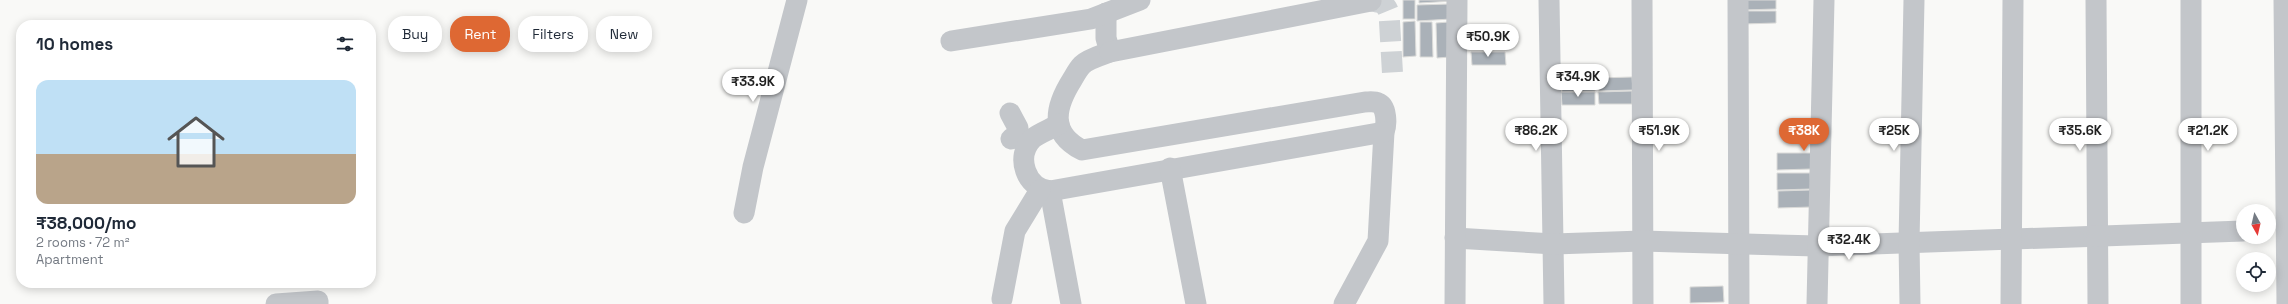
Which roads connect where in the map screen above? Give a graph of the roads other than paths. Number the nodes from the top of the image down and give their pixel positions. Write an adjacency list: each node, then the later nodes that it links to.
1 (797, 0): 23 (street)
2 (1140, 0): 14 (street)
3 (1457, 0): 28 (street)
4 (1549, 0): 33 (street)
5 (1642, 0): 30 (street)
6 (1738, 0): 31 (street)
7 (1824, 0): 34 (street)
8 (1914, 0): 32 (street)
9 (2013, 0): 29 (street)
10 (2096, 0): 27 (street)
11 (2191, 0): 26 (street)
12 (2284, 0): 24 (street)
13 (1371, 1): 16 (street)
14 (1106, 14): 15 (street); 16 (street)
15 (951, 41)
16 (1110, 52): 17 (street)
17 (1059, 124): 19 (street); 20 (street)
18 (1013, 127): 20 (street)
19 (1384, 132): 21 (street); 40 (street)
20 (1039, 135): 22 (street)
21 (1170, 168): 22 (street); 39 (street)
22 (1045, 190): 35 (street); 38 (street)
23 (744, 213)
24 (2281, 229): 50 (street)
25 (2236, 231): 26 (street)
26 (2191, 234): 27 (street); 49 (street)
27 (2097, 237): 29 (street); 48 (street)
28 (1455, 238): 33 (street); 41 (street)
29 (2011, 238): 32 (street); 47 (street)
30 (1642, 241): 31 (street); 33 (street); 43 (street)
31 (1740, 242): 34 (street); 44 (street)
32 (1909, 242): 34 (street); 46 (street)
33 (1554, 244): 42 (street)
34 (1817, 246): 45 (street)
35 (1002, 299)
36 (276, 304): 37 (street)
37 (318, 304)
38 (1071, 304)
39 (1196, 304)
40 (1344, 304)
41 (1455, 304)
42 (1554, 304)
43 (1644, 304)
44 (1739, 304)
45 (1817, 304)
46 (1910, 304)
47 (2011, 304)
48 (2098, 304)
49 (2191, 304)
50 (2287, 304)

